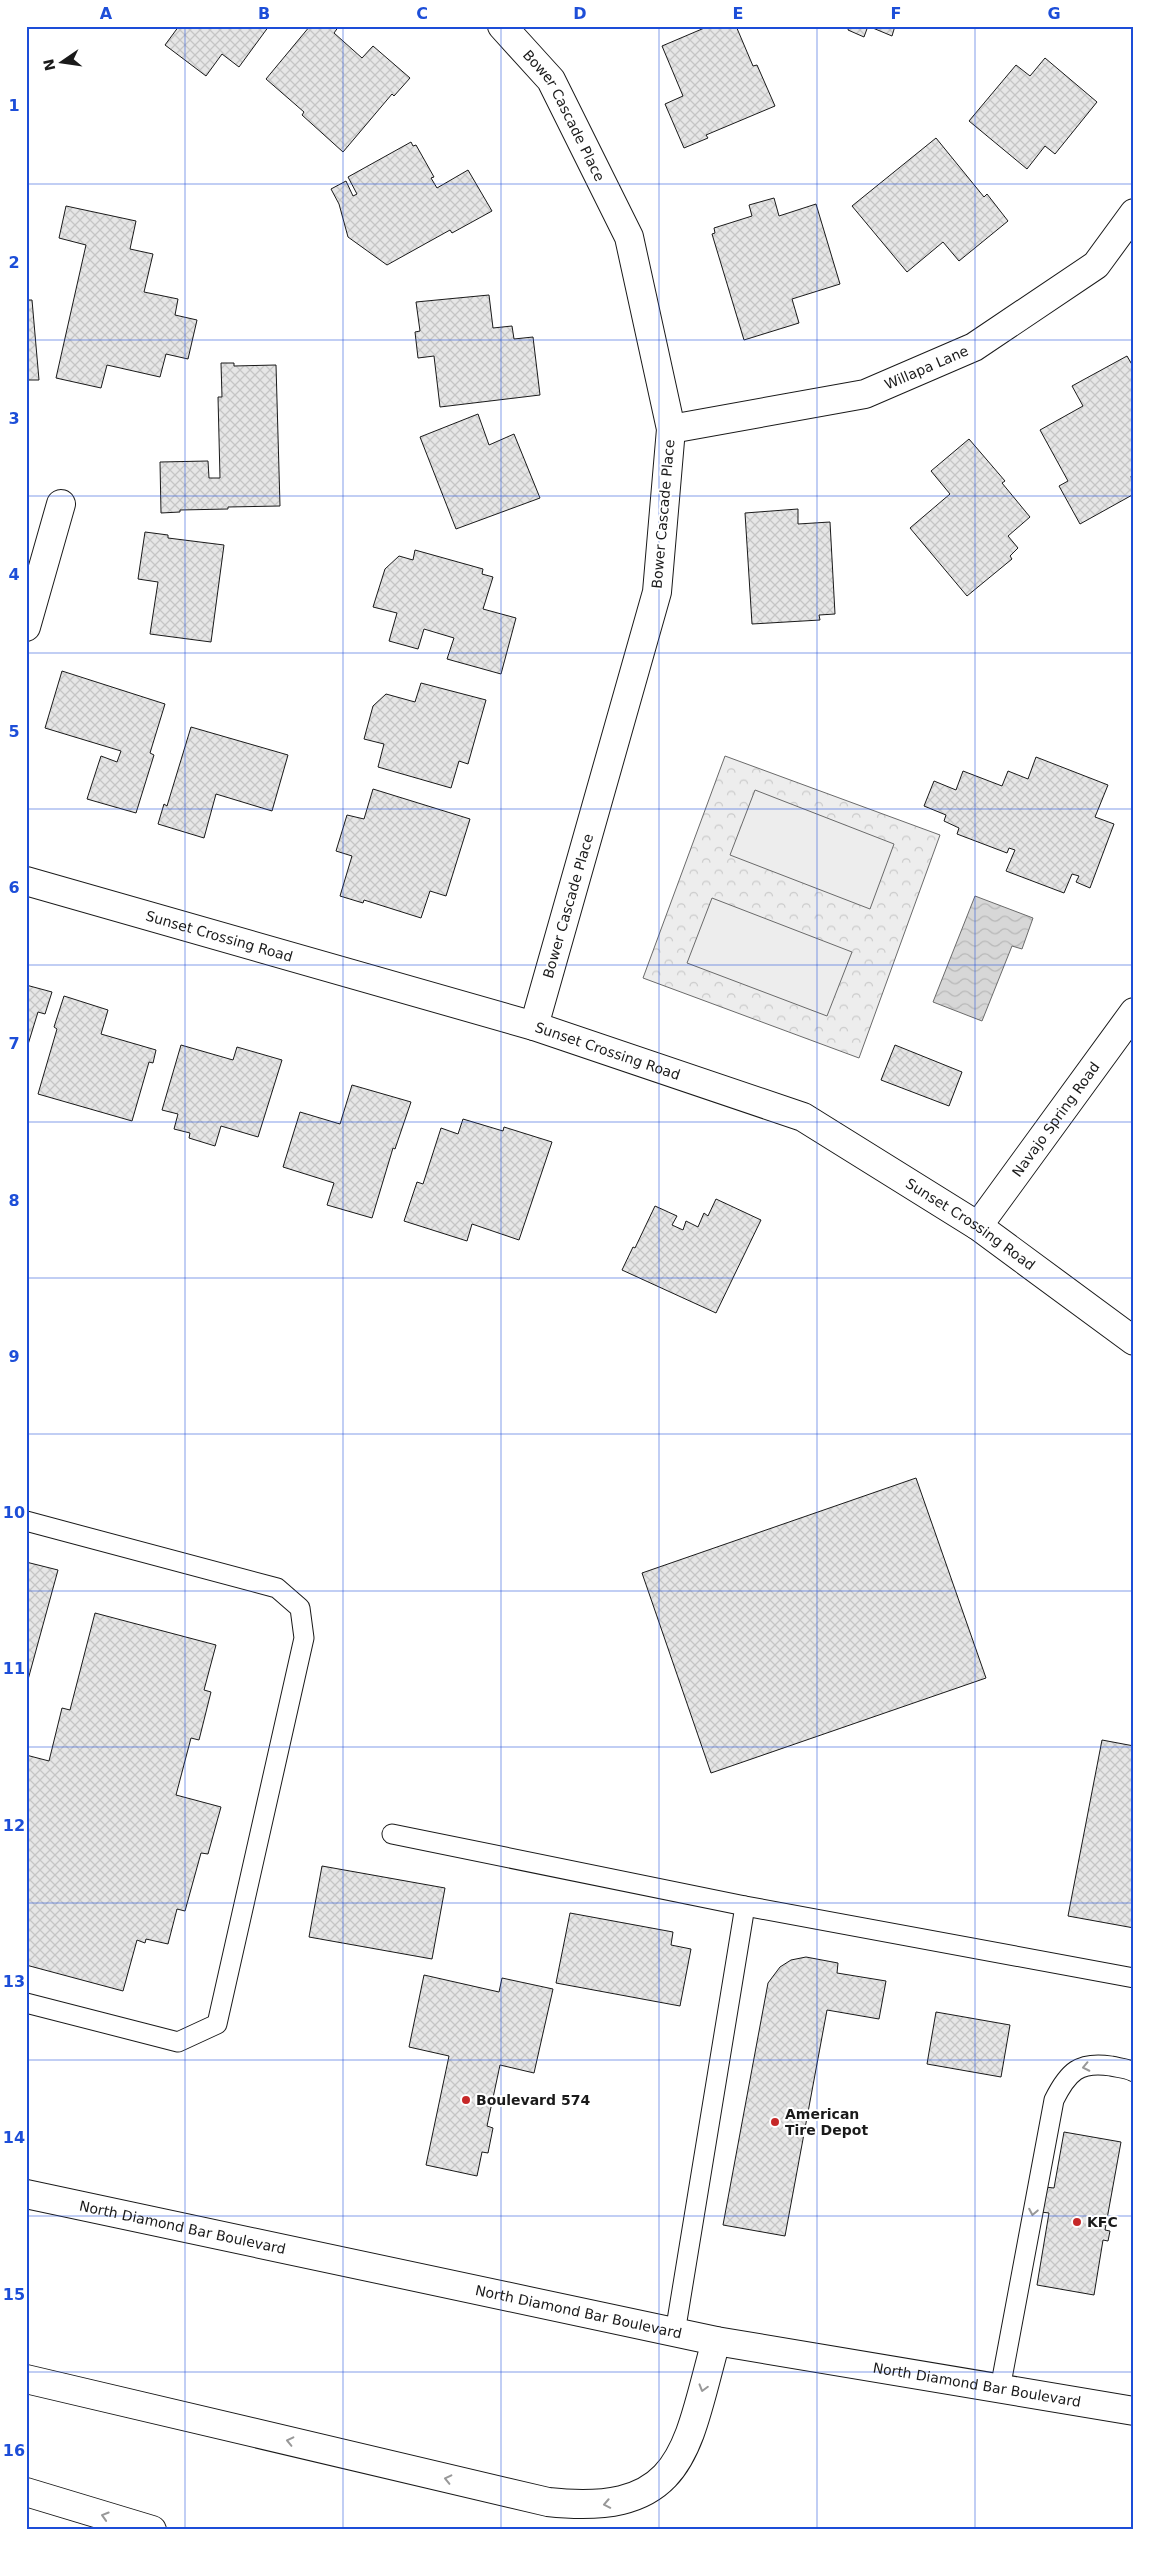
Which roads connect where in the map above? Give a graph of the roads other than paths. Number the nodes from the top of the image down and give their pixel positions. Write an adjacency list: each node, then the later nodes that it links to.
1 (502, 26): 3 (main road, Bower Cascade Place)
2 (1134, 213): 3 (main road, Willapa Lane)
3 (671, 429): 8 (main road, Bower Cascade Place)
4 (61, 504): 5 (main road)
5 (26, 627)
6 (26, 881): 8 (main road, Sunset Crossing Road)
7 (1134, 1012): 9 (main road, Navajo Spring Road)
8 (534, 1026): 9 (main road, Sunset Crossing Road)
9 (978, 1226): 10 (main road, Sunset Crossing Road)
10 (1134, 1341)
11 (26, 1521): 15 (lane)
12 (392, 1834): 13 (lane)
13 (745, 1906): 14 (lane); 18 (lane)
14 (1134, 1978)
15 (26, 2003)
16 (1134, 2072): 21 (lane, one-way to 21)
17 (26, 2194): 18 (main road, North Diamond Bar Boulevard)
18 (675, 2333): 19 (main road, North Diamond Bar Boulevard)
19 (716, 2341): 20 (main road, one-way to 20); 21 (main road, North Diamond Bar Boulevard)
20 (26, 2379)
21 (1000, 2389): 22 (main road, North Diamond Bar Boulevard)
22 (1134, 2411)
23 (26, 2492): 24 (main road, one-way to 23)
24 (152, 2530)

